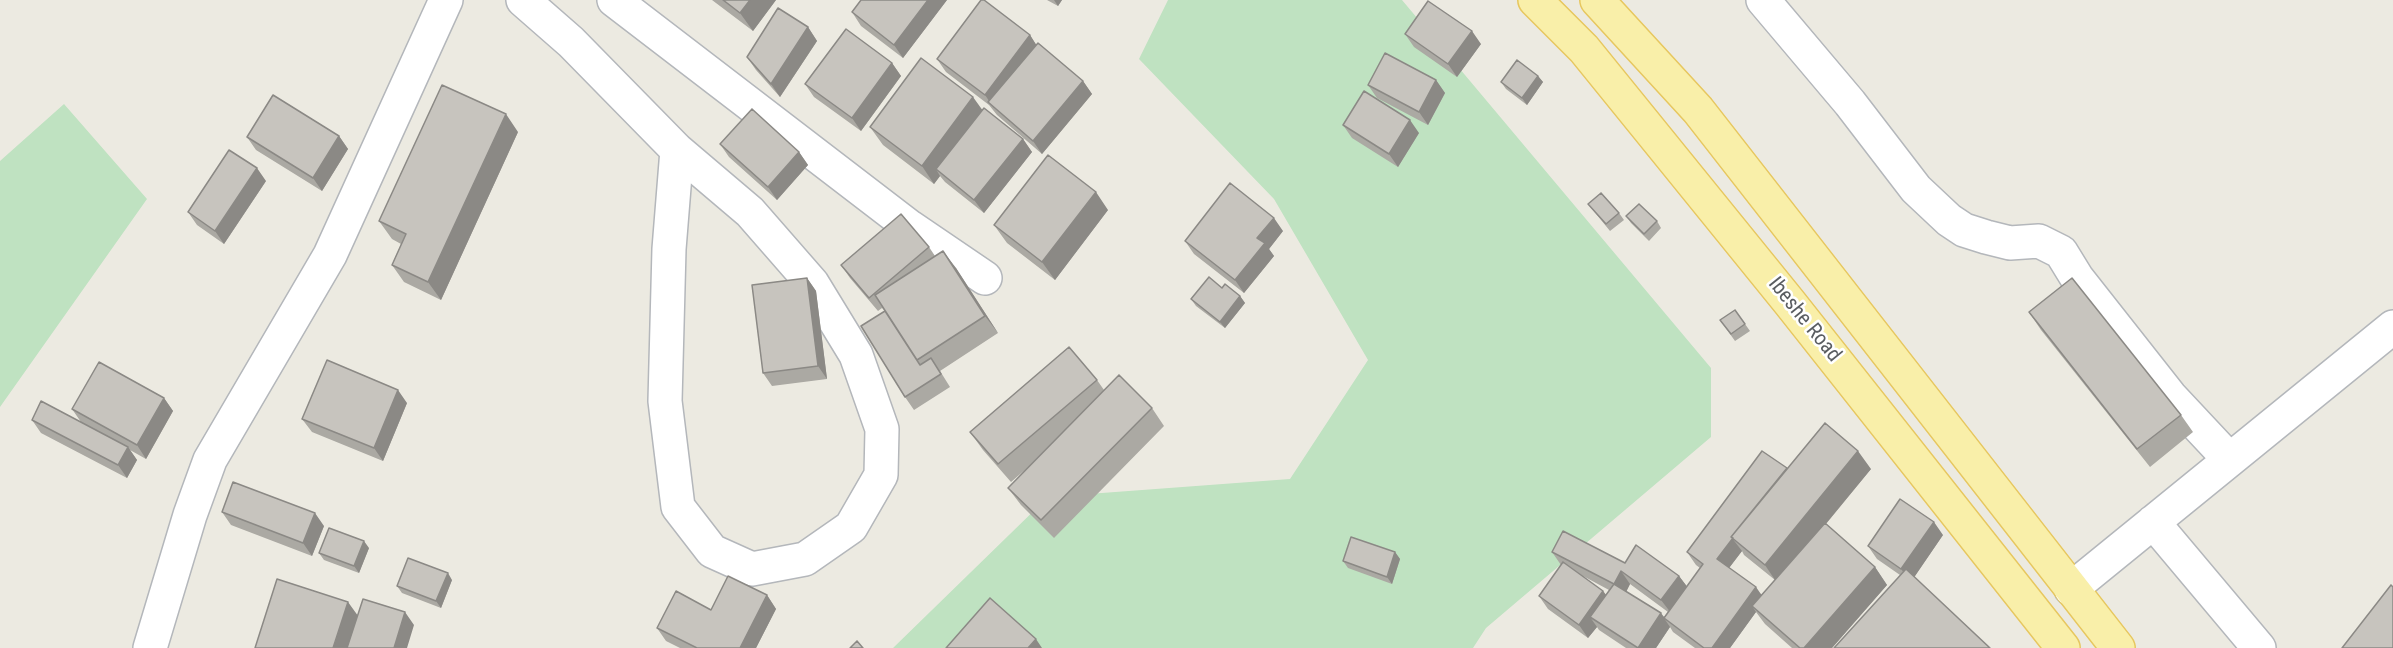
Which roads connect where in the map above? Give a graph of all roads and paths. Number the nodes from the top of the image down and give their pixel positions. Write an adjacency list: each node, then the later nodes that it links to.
1 (523, 0): 7 (street)
2 (614, 0): 8 (street)
3 (1535, 0): 15 (main road, Ibeshe Road)
4 (1597, 0): 12 (main road)
5 (1763, 0): 10 (street)
6 (442, 1): 14 (street)
7 (677, 150): 7 (street)
8 (985, 279)
9 (2393, 327): 10 (street)
10 (2229, 459): 11 (street)
11 (2153, 522): 12 (street); 16 (street)
12 (2071, 589): 13 (main road)
13 (2110, 644)
14 (150, 648)
15 (2063, 648)
16 (2259, 648)

